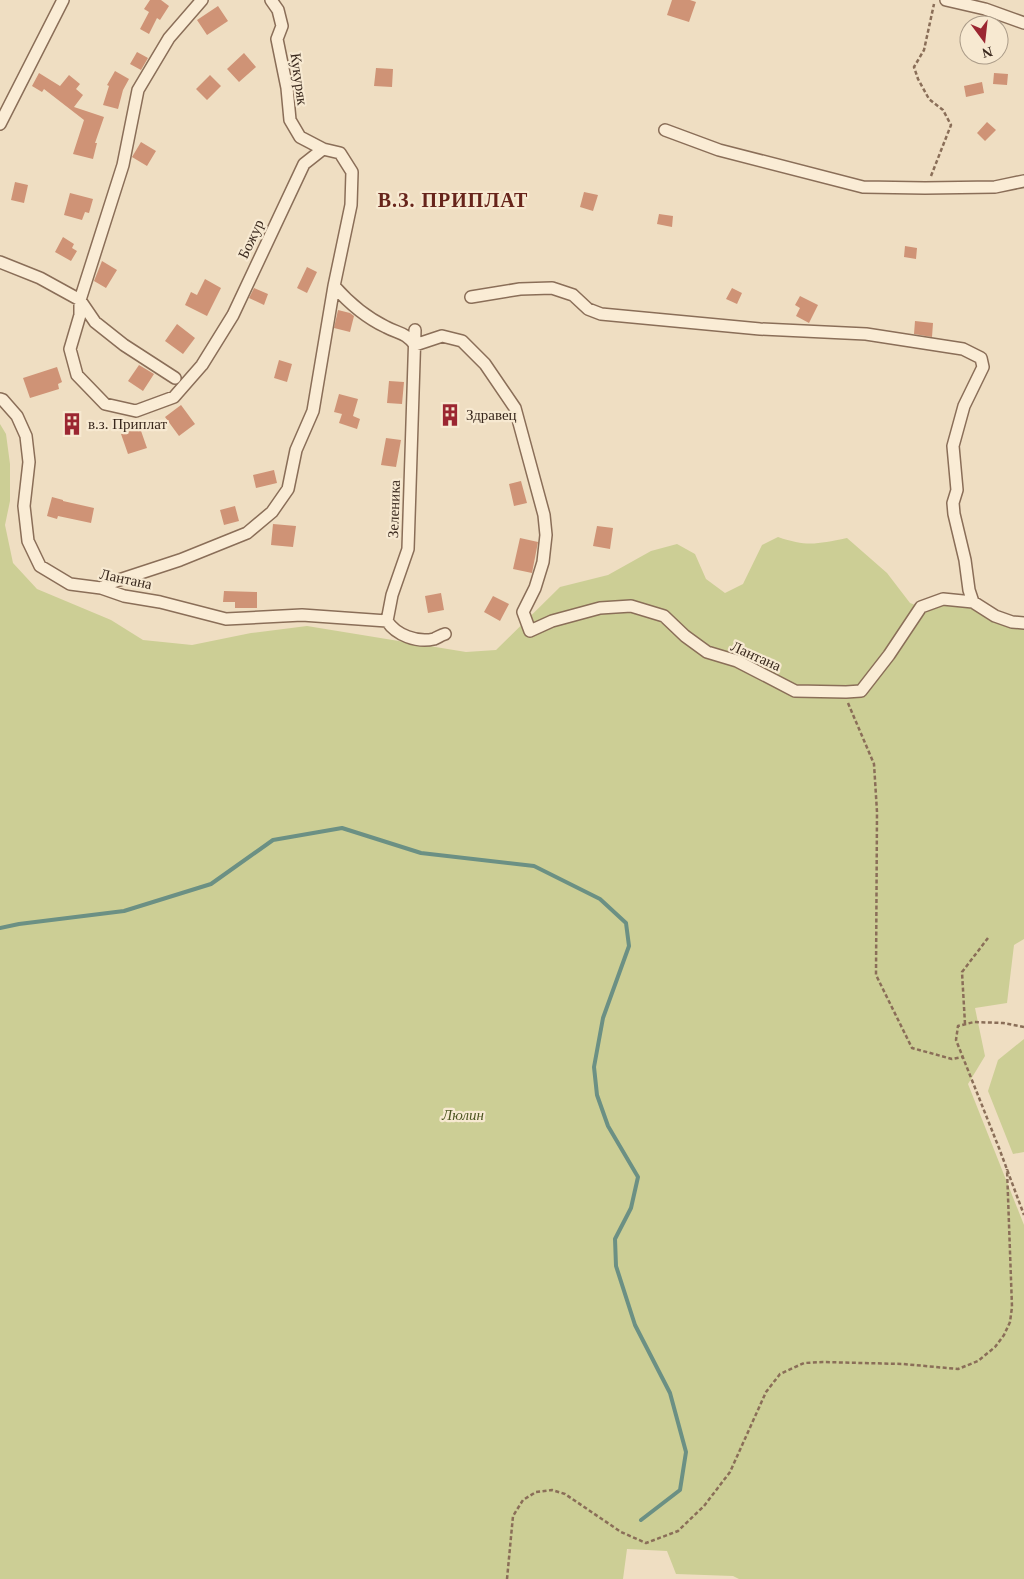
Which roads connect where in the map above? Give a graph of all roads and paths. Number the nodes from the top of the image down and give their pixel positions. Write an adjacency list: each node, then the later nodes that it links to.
1 (63, 0): 7 (street)
2 (202, 0): 15 (street, Божур)
3 (271, 0): 9 (street, Кукуряк)
4 (938, 0): 11 (path)
5 (946, 0): 6 (street)
6 (1024, 23)
7 (0, 124)
8 (665, 130): 11 (street)
9 (323, 149): 13 (street); 15 (street, Божур)
10 (1024, 181): 11 (street)
11 (925, 188)
12 (0, 262): 15 (street)
13 (334, 286): 17 (street); 20 (street)
14 (471, 297): 21 (street)
15 (80, 300): 18 (street)
16 (415, 330): 17 (street, Зеленика)
17 (415, 345): 22 (street, Зеленика); 25 (street, Лантана)
18 (174, 378)
19 (0, 398): 20 (street, Лантана)
20 (101, 588): 22 (street, Лантана)
21 (973, 602): 23 (street); 25 (street)
22 (387, 621): 24 (street)
23 (1024, 623)
24 (444, 634)
25 (861, 691): 26 (street)
26 (846, 699): 30 (path)
27 (988, 938): 28 (path)
28 (965, 1024): 29 (path); 30 (path)
29 (1024, 1027)
30 (962, 1057): 31 (path)
31 (1007, 1169): 32 (path); 33 (path)
32 (1024, 1215)
33 (507, 1579)

